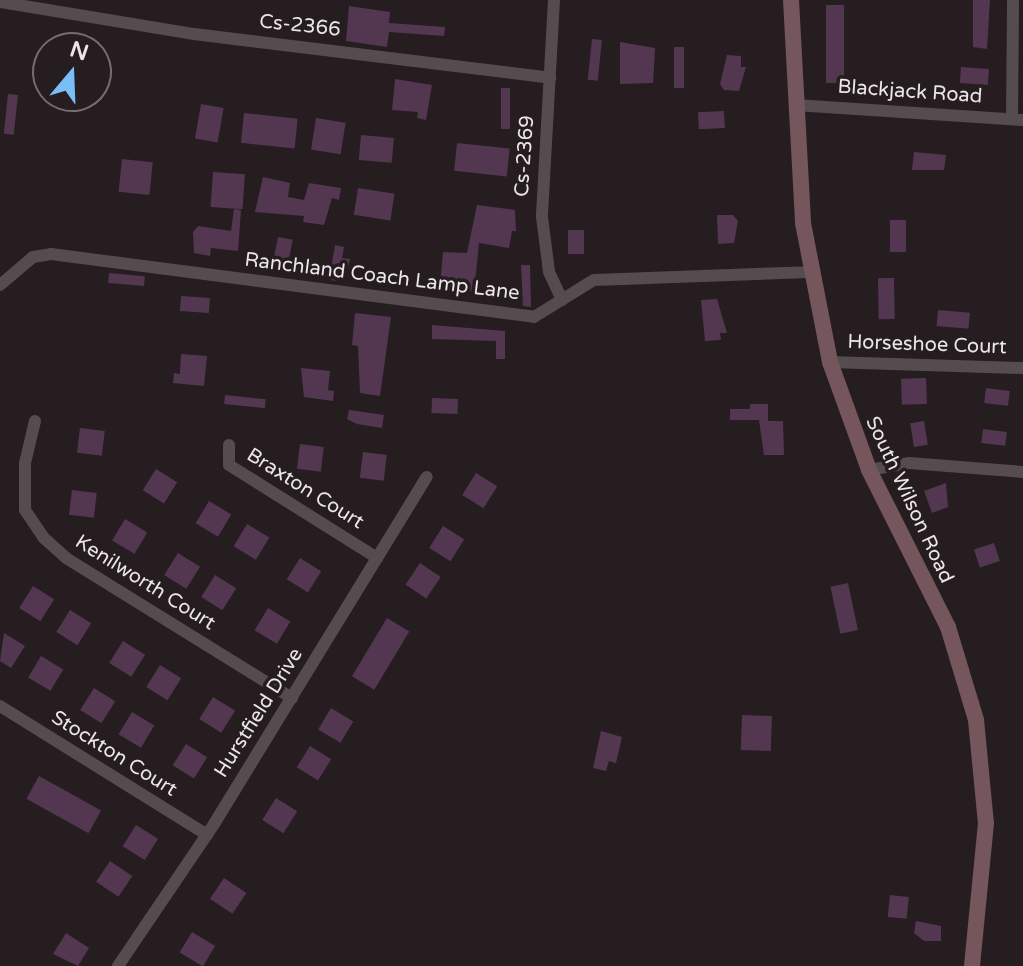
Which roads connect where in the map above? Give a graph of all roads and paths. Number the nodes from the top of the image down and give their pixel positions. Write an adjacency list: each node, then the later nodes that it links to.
1 (791, 0): 6 (main road, South Wilson Road)
2 (1013, 0): 7 (street)
3 (0, 2): 5 (street, Cs-2366)
4 (554, 5): 5 (street, Cs-2369)
5 (550, 78): 10 (street, Cs-2369)
6 (795, 105): 7 (street, Blackjack Road); 8 (main road, South Wilson Road)
7 (1018, 119)
8 (809, 272): 10 (street, Ranchland Coach Lamp Lane); 11 (main road, South Wilson Road)
9 (0, 285): 10 (street, Ranchland Coach Lamp Lane)
10 (562, 300)
11 (830, 362): 12 (street, Horseshoe Court); 15 (main road, South Wilson Road)
12 (1023, 368)
13 (35, 421): 19 (street, Kenilworth Court)
14 (229, 445): 18 (street, Braxton Court)
15 (869, 470): 16 (street); 23 (main road, South Wilson Road)
16 (1023, 472)
17 (427, 477): 18 (street, Hurstfield Drive)
18 (377, 558): 19 (street, Hurstfield Drive)
19 (292, 698): 21 (street, Hurstfield Drive)
20 (0, 706): 21 (street, Stockton Court)
21 (207, 835): 22 (street, Hurstfield Drive)
22 (118, 966)
23 (972, 966)

